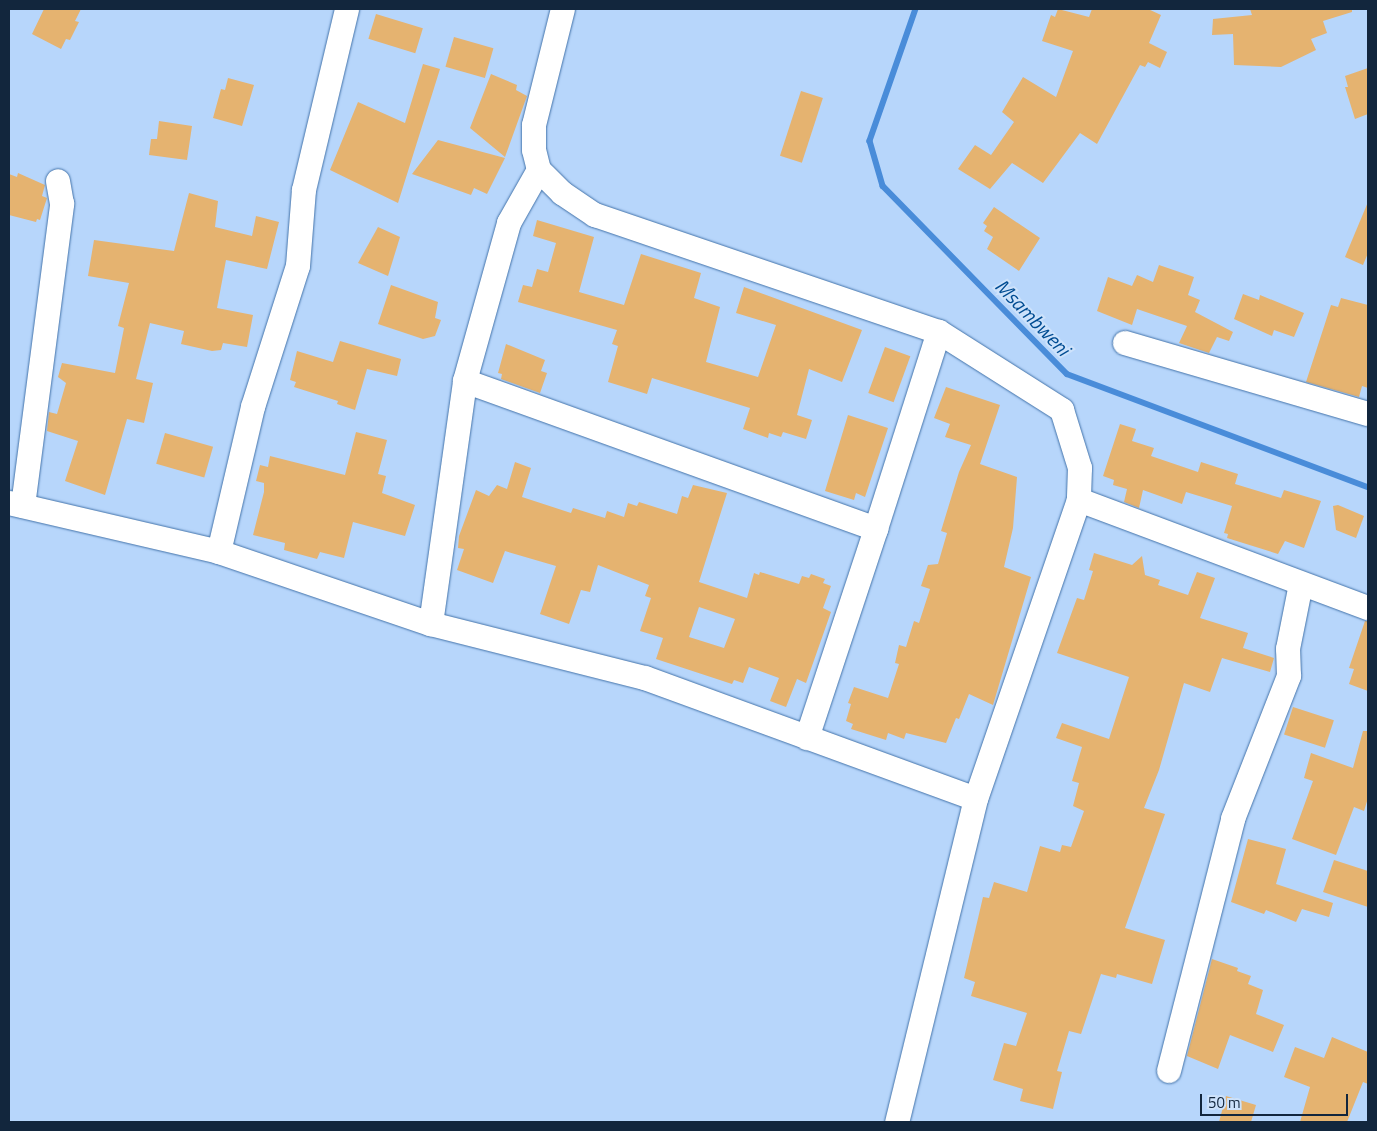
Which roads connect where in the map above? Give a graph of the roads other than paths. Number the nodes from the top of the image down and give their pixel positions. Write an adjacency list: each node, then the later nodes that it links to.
1 (347, 9): 12 (street)
2 (564, 9): 3 (street)
3 (539, 170): 5 (street); 7 (street)
4 (58, 181): 10 (street)
5 (939, 332): 9 (street); 11 (street)
6 (1125, 343): 8 (street)
7 (465, 381): 11 (street); 15 (street)
8 (1368, 414)
9 (1079, 500): 13 (street); 17 (street)
10 (16, 504): 12 (street)
11 (876, 529): 16 (street)
12 (219, 552): 15 (street)
13 (1301, 584): 14 (street); 18 (street)
14 (1368, 608)
15 (431, 624): 16 (street)
16 (807, 738): 17 (street)
17 (976, 799): 19 (street)
18 (1169, 1070)
19 (897, 1122)

